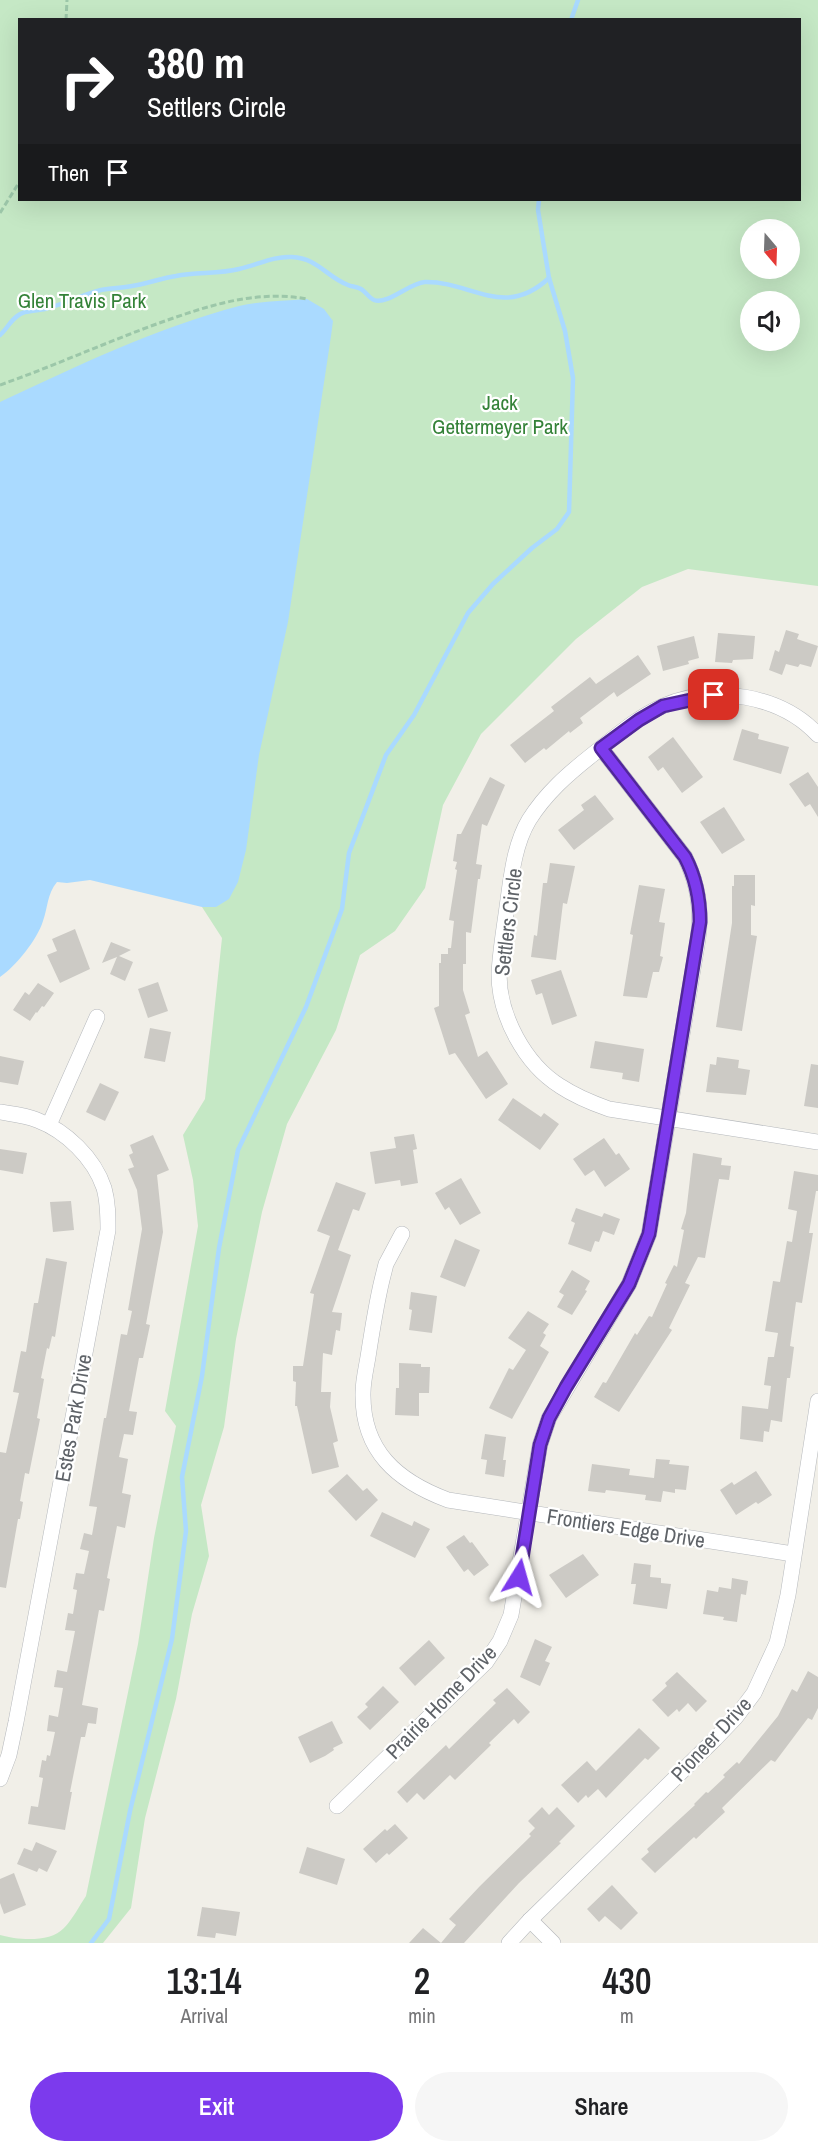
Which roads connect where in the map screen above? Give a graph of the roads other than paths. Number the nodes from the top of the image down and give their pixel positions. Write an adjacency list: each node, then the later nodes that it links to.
1 (818, 735): 2 (street, Settlers Circle)
2 (601, 748): 5 (street, Prairie Home Drive); 5 (street, Settlers Circle)
3 (97, 1017): 6 (street)
4 (0, 1112): 6 (street, Estes Park Drive)
5 (668, 1118): 7 (street, Settlers Circle); 10 (street, Prairie Home Drive)
6 (49, 1125): 12 (street, Estes Park Drive)
7 (818, 1142)
8 (402, 1234): 10 (street, Frontiers Edge Drive)
9 (818, 1401): 11 (street, Pioneer Drive)
10 (528, 1514): 11 (street, Frontiers Edge Drive); 13 (street, Prairie Home Drive)
11 (793, 1554): 14 (street, Pioneer Drive)
12 (0, 1779)
13 (337, 1806)
14 (530, 1920): 15 (street, Pioneer Drive); 16 (street)
15 (509, 1943)
16 (553, 1943)

